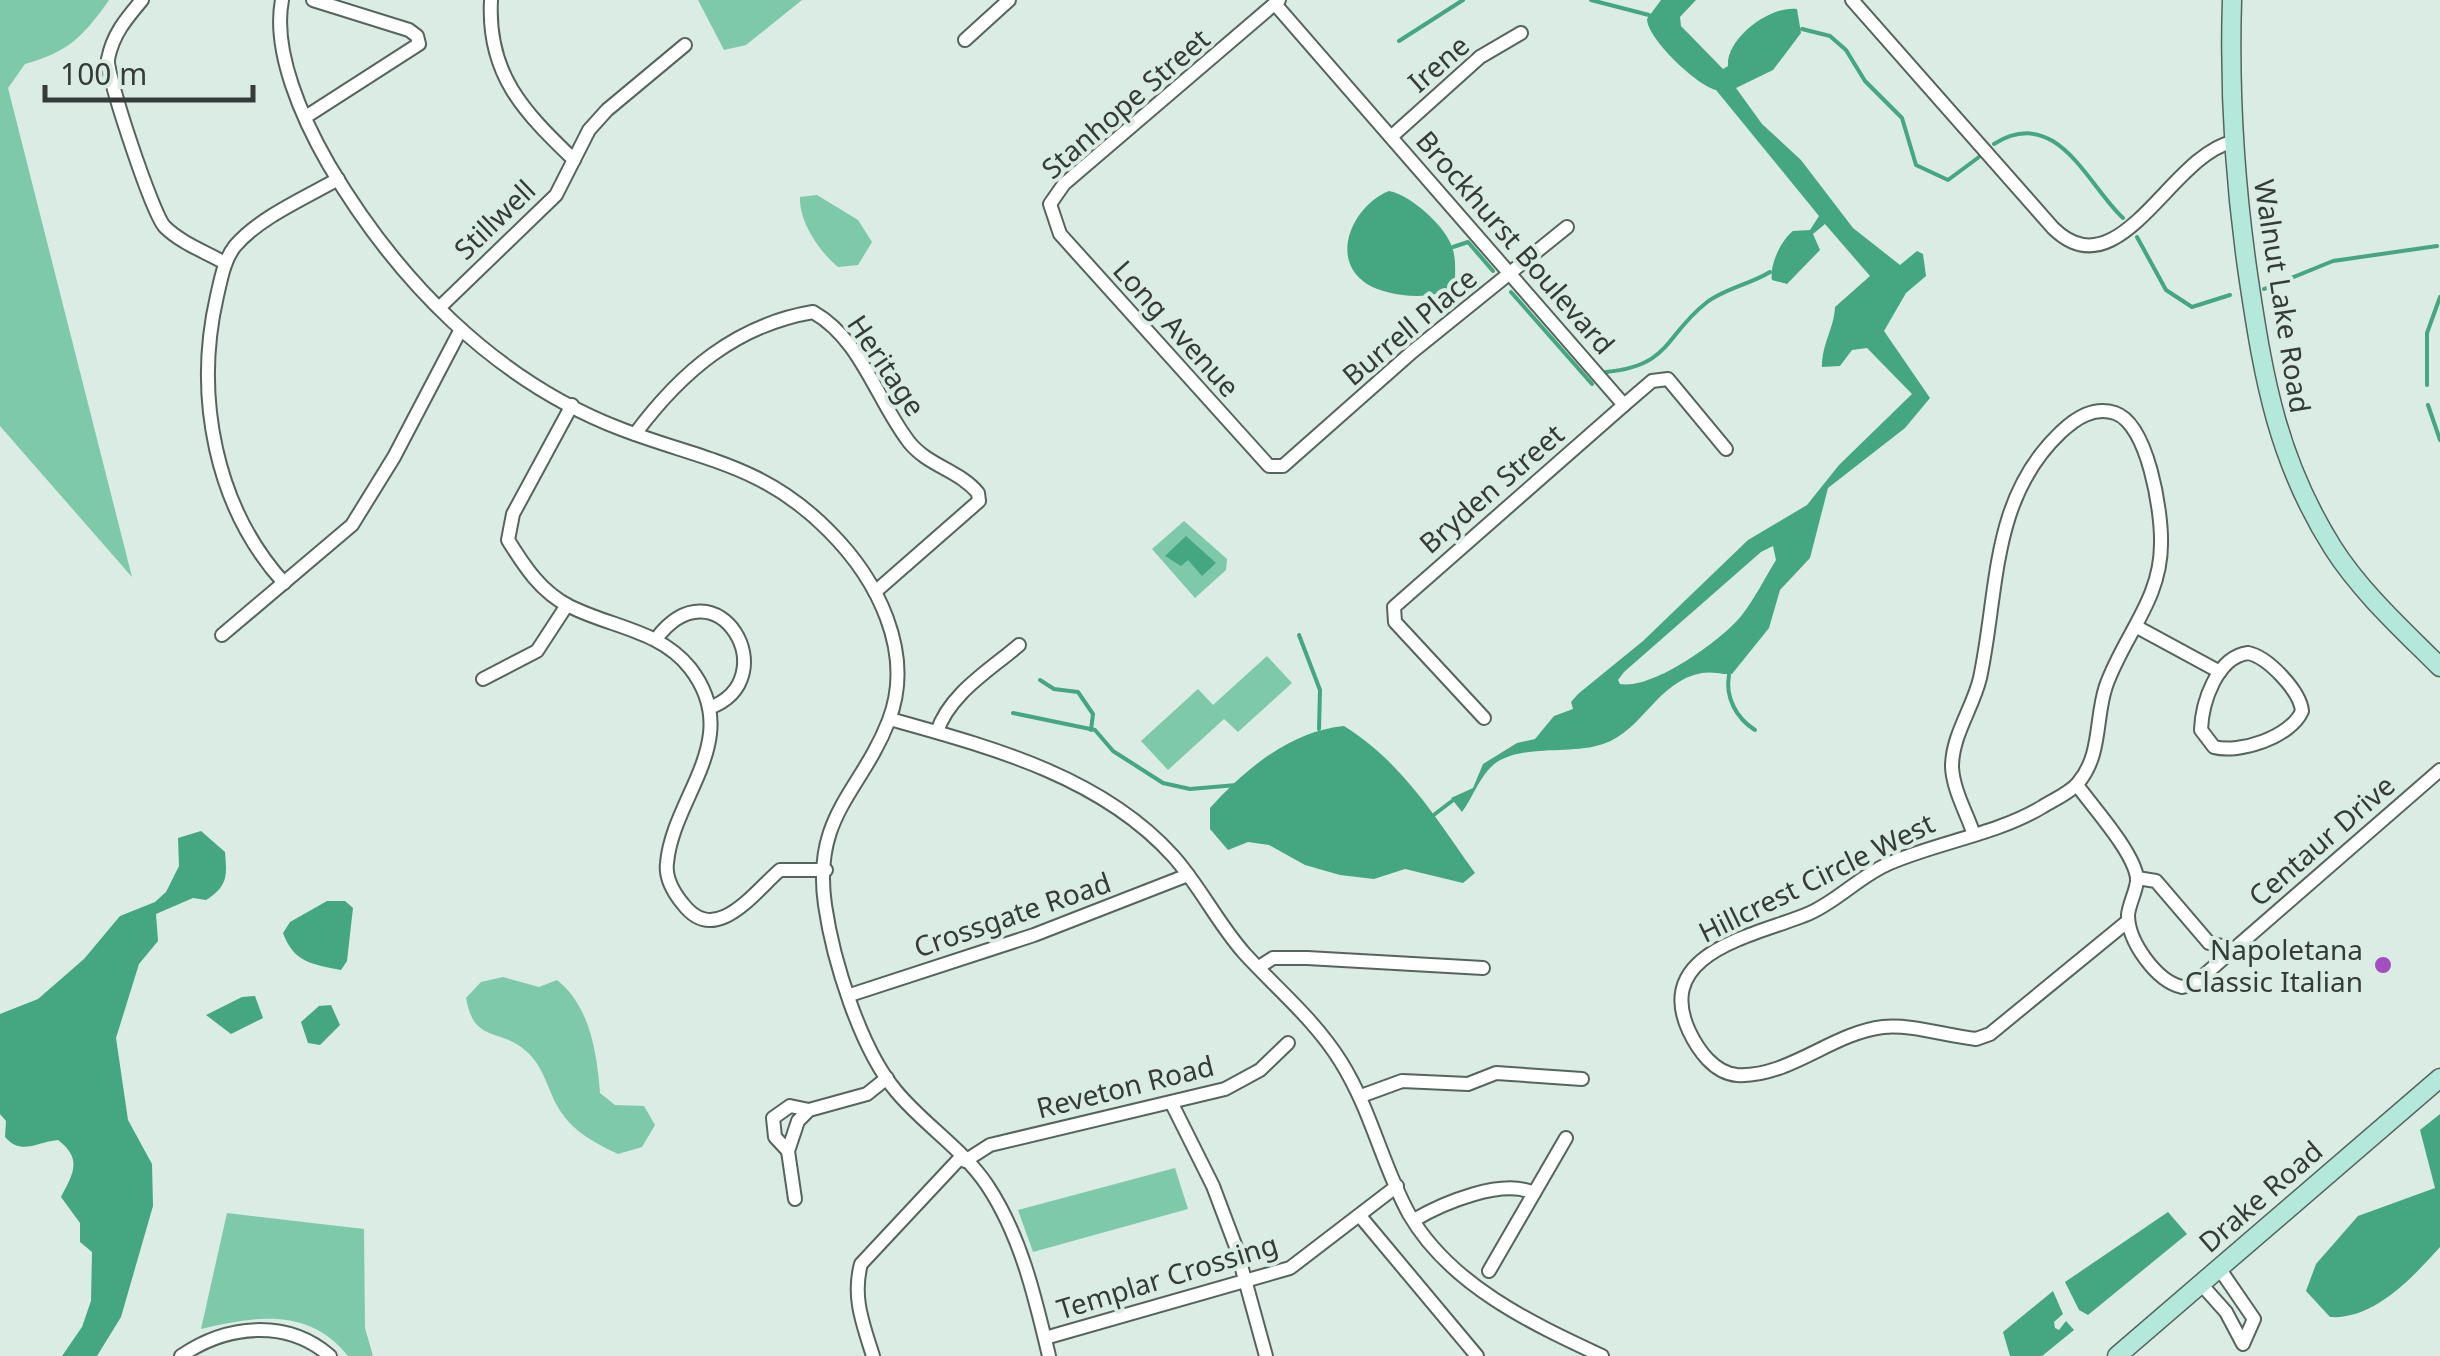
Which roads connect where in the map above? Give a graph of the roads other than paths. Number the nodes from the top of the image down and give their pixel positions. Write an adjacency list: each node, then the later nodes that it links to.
1 (142, 0): 19 (street)
2 (282, 0): 12 (street)
3 (313, 0): 12 (street)
4 (492, 0): 15 (street)
5 (1009, 0): 10 (street)
6 (1852, 0): 14 (street)
7 (2232, 0): 14 (street, Walnut Lake Road)
8 (1277, 2): 13 (street, Brockhurst Boulevard); 17 (street, Stanhope Street)
9 (1521, 33): 13 (street, Irene)
10 (965, 40)
11 (685, 45): 15 (street, Stillwell)
12 (307, 116): 16 (street)
13 (1391, 137): 20 (street, Brockhurst Boulevard)
14 (2232, 142): 35 (street, Walnut Lake Road)
15 (574, 160): 21 (street, Stillwell)
16 (338, 179): 19 (street); 21 (street)
17 (1050, 204): 27 (street, Long Avenue)
18 (1568, 227): 20 (street, Burrell Place)
19 (225, 263): 28 (street)
20 (1511, 274): 24 (street, Brockhurst Boulevard); 27 (street, Burrell Place)
21 (439, 308): 22 (street)
22 (461, 329): 23 (street); 28 (street)
23 (572, 405): 25 (street); 30 (street)
24 (1624, 405): 26 (street); 39 (street, Bryden Street)
25 (636, 434): 29 (street); 29 (street, Heritage)
26 (1726, 449)
27 (1283, 466)
28 (284, 583): 32 (street)
29 (875, 592): 40 (street)
30 (566, 606): 33 (street); 37 (street)
31 (2137, 626): 36 (street); 43 (street); 44 (street)
32 (222, 635)
33 (656, 639): 38 (street); 38 (street)
34 (1019, 645): 41 (street)
35 (2440, 667)
36 (2220, 672): 36 (street)
37 (483, 679)
38 (709, 708): 45 (street)
39 (1484, 718)
40 (890, 719): 41 (street); 45 (street)
41 (937, 732): 46 (street)
42 (2440, 770): 49 (street, Centaur Drive)
43 (2076, 786): 44 (street, Hillcrest Circle West); 47 (street)
44 (1974, 832): 48 (street, Hillcrest Circle West)
45 (826, 870): 52 (street)
46 (1188, 875): 50 (street); 52 (street, Crossgate Road)
47 (2137, 878): 48 (street); 49 (street)
48 (2128, 921): 49 (street, Centaur Drive)
49 (2235, 949)
50 (1258, 968): 51 (street); 57 (street)
51 (1483, 968)
52 (850, 994): 54 (street)
53 (1288, 1043): 58 (street, Reveton Road)
54 (887, 1078): 59 (street); 62 (street)
55 (1582, 1078): 57 (street)
56 (2440, 1078): 68 (street, Drake Road)
57 (1361, 1096): 63 (street)
58 (1172, 1104): 62 (street, Reveton Road); 70 (street)
59 (809, 1110): 61 (street); 61 (street)
60 (1566, 1138): 64 (street)
61 (788, 1151): 65 (street)
62 (963, 1159): 72 (street); 76 (street)
63 (1398, 1186): 66 (street, Templar Crossing); 67 (street)
64 (1534, 1194): 67 (street); 69 (street)
65 (794, 1199)
66 (1360, 1216): 70 (street, Templar Crossing); 79 (street)
67 (1414, 1220): 80 (street)
68 (2219, 1268): 71 (street, Drake Road); 73 (street)
69 (1489, 1271)
70 (1246, 1282): 72 (street, Templar Crossing); 78 (street)
71 (2201, 1284): 73 (street); 81 (street, Drake Road)
72 (1045, 1338): 77 (street)
73 (2244, 1350)
74 (181, 1356): 75 (street)
75 (330, 1356)
76 (873, 1356)
77 (1050, 1356)
78 (1266, 1356)
79 (1478, 1356)
80 (1602, 1356)
81 (2117, 1356)

